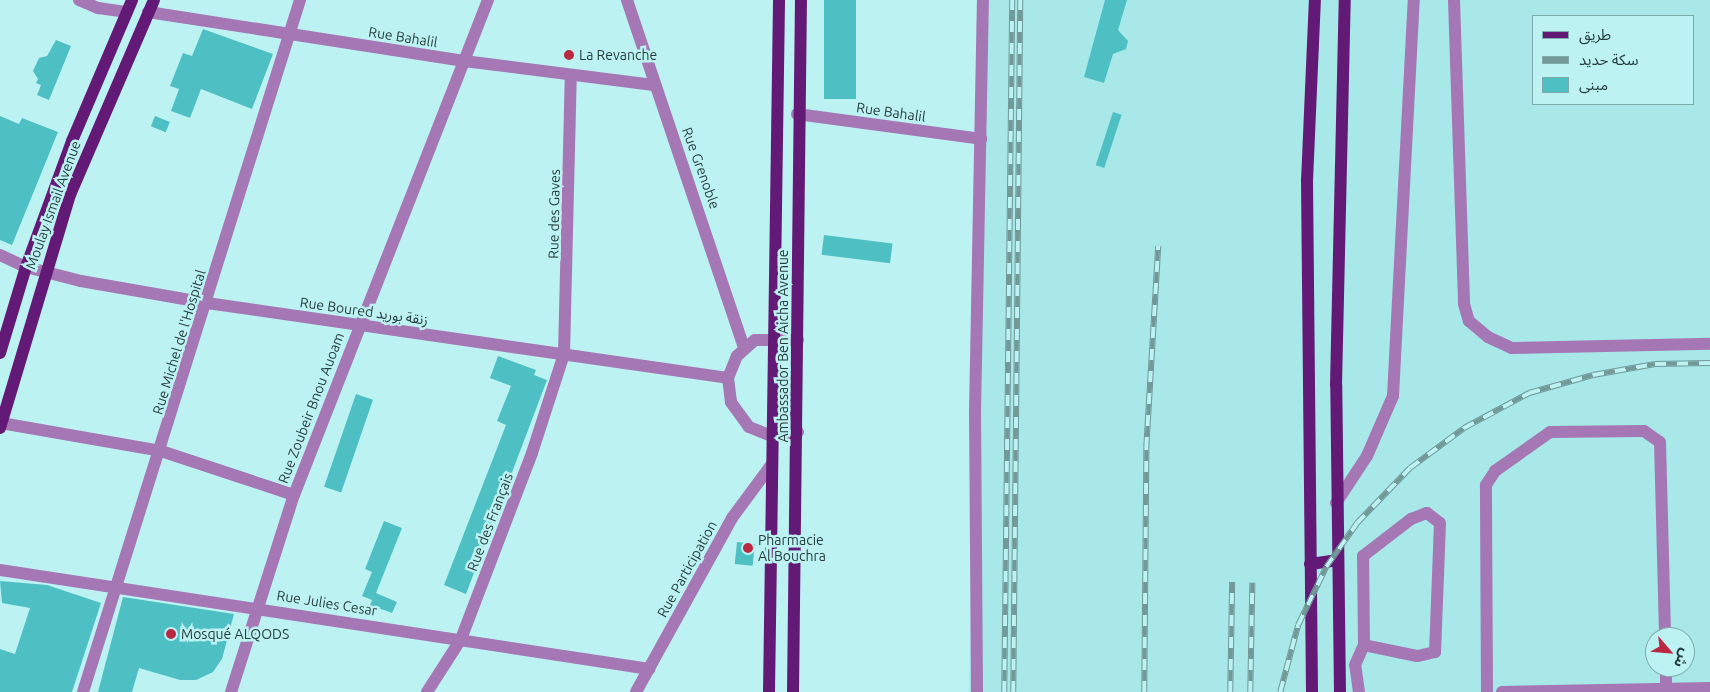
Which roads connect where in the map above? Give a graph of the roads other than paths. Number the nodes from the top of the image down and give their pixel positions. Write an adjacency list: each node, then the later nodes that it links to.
1 (79, 0): 13 (street)
2 (154, 0): 14 (main road, Moulay Ismail Avenue)
3 (300, 0): 15 (street, Rue Michel de l'Hospital)
4 (488, 0): 16 (street, Rue Zoubeir Bnou Auoam)
5 (627, 0): 18 (street, Rue Grenoble)
6 (779, 0): 26 (main road, Ambassador Ben Aicha Avenue)
7 (801, 0): 19 (main road, Ambassador Ben Aicha Avenue)
8 (983, 0): 20 (street)
9 (1315, 0): 41 (main road)
10 (1344, 0): 39 (main road)
11 (1414, 0): 39 (street)
12 (1454, 0): 28 (street)
13 (129, 6): 22 (main road, Moulay Ismail Avenue)
14 (148, 12): 15 (street, Rue Bahalil); 23 (main road, Moulay Ismail Avenue)
15 (290, 34): 16 (street, Rue Bahalil); 24 (street, Rue Michel de l'Hospital)
16 (464, 61): 17 (street, Rue Bahalil); 25 (street, Rue Zoubeir Bnou Auoam)
17 (571, 75): 18 (street, Rue Bahalil); 31 (street, Rue des Gaves)
18 (655, 85): 29 (street, Rue Grenoble)
19 (797, 114): 20 (street, Rue Bahalil); 27 (main road, Ambassador Ben Aicha Avenue)
20 (981, 139): 59 (street)
21 (0, 255): 22 (street, Rue Boured زنقة بوريد)
22 (26, 267): 23 (street, Rue Boured زنقة بوريد); 30 (main road, Moulay Ismail Avenue)
23 (44, 272): 24 (street, Rue Boured زنقة بوريد); 33 (main road, Moulay Ismail Avenue)
24 (207, 303): 25 (street, Rue Boured زنقة بوريد); 36 (street, Rue Michel de l'Hospital)
25 (359, 325): 31 (street, Rue Boured زنقة بوريد); 38 (street, Rue Zoubeir Bnou Auoam)
26 (773, 340): 27 (street); 29 (street); 35 (main road, Ambassador Ben Aicha Avenue)
27 (798, 340): 34 (main road, Ambassador Ben Aicha Avenue)
28 (1710, 344)
29 (744, 347): 32 (street)
30 (0, 352)
31 (564, 354): 32 (street, Rue Boured زنقة بوريد); 46 (street, Rue des Français)
32 (728, 378): 35 (street)
33 (1, 425): 36 (street)
34 (798, 432): 35 (street); 58 (main road, Ambassador Ben Aicha Avenue)
35 (771, 435): 37 (main road, Ambassador Ben Aicha Avenue)
36 (161, 451): 38 (street); 43 (street, Rue Michel de l'Hospital)
37 (772, 464): 48 (street, Rue Participation); 57 (main road, Ambassador Ben Aicha Avenue)
38 (294, 495): 44 (street, Rue Zoubeir Bnou Auoam)
39 (1336, 503): 40 (main road)
40 (1337, 560): 41 (main road); 61 (main road)
41 (1310, 564): 60 (main road)
42 (0, 570): 43 (street, Rue Julies Cesar)
43 (117, 588): 44 (street, Rue Julies Cesar); 53 (street, Rue Michel de l'Hospital)
44 (255, 608): 46 (street, Rue Julies Cesar); 54 (street, Rue Zoubeir Bnou Auoam)
45 (1665, 627): 63 (street)
46 (461, 639): 48 (street, Rue Julies Cesar); 55 (street, Rue des Français)
47 (1364, 645): 47 (street); 62 (street)
48 (649, 668): 56 (street, Rue Participation)
49 (1666, 677): 51 (street)
50 (1710, 688): 51 (street)
51 (1666, 690): 52 (street)
52 (1567, 691): 64 (street)
53 (83, 692)
54 (231, 692)
55 (427, 692)
56 (636, 692)
57 (769, 692)
58 (793, 692)
59 (977, 692)
60 (1312, 692)
61 (1340, 692)
62 (1359, 692)
63 (1488, 692)
64 (1502, 692)

